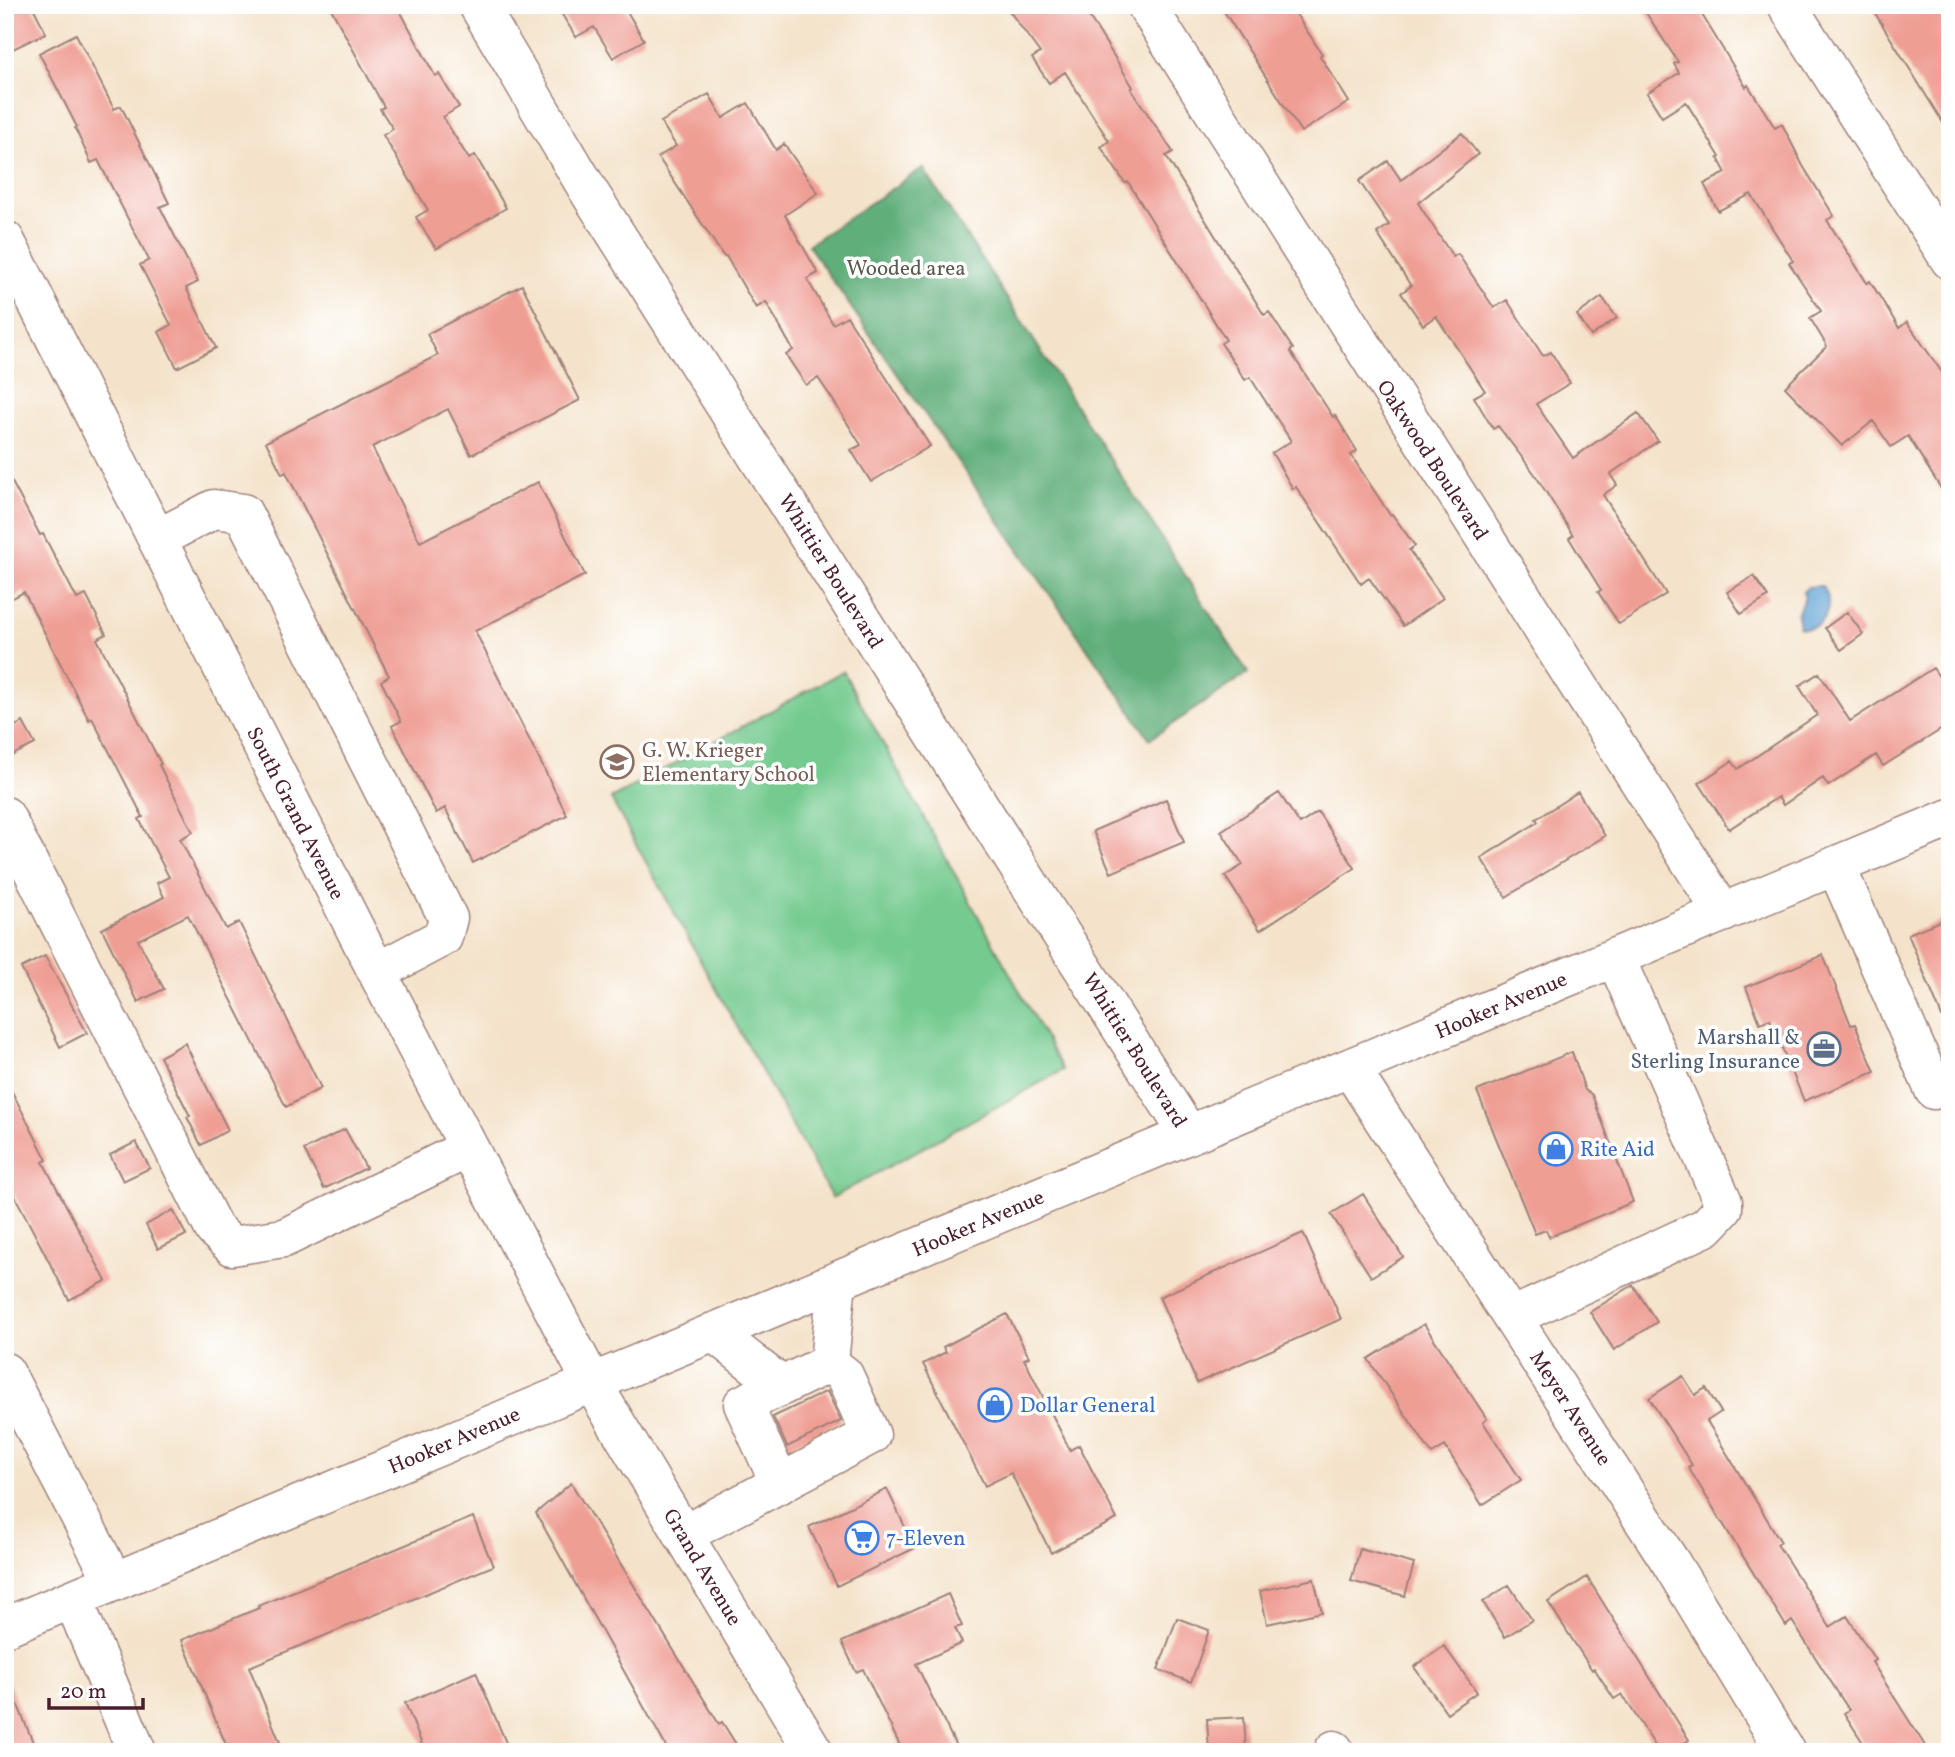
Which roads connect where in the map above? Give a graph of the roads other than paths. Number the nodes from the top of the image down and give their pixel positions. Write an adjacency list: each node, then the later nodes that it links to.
1 (478, 5): 15 (street, Whittier Boulevard)
2 (1146, 5): 10 (street, Oakwood Boulevard)
3 (1787, 5): 5 (street)
4 (6, 242): 6 (street, South Grand Avenue)
5 (1950, 260)
6 (157, 539): 12 (street, South Grand Avenue); 12 (street)
7 (5, 816): 16 (street)
8 (1950, 818): 9 (street, Hooker Avenue)
9 (1836, 866): 10 (street, Hooker Avenue); 14 (street)
10 (1723, 912): 11 (street, Hooker Avenue)
11 (1615, 957): 13 (street, Hooker Avenue); 18 (street)
12 (377, 972): 16 (street, South Grand Avenue)
13 (1350, 1068): 15 (street, Hooker Avenue); 18 (street, Meyer Avenue)
14 (1950, 1084)
15 (1189, 1135): 17 (street, Hooker Avenue)
16 (469, 1148): 22 (street, South Grand Avenue)
17 (837, 1281): 19 (street, Hooker Avenue); 20 (street)
18 (1512, 1317): 31 (street, Meyer Avenue)
19 (713, 1332): 22 (street, Hooker Avenue); 23 (street)
20 (829, 1363): 23 (street); 24 (street)
21 (5, 1372): 26 (street)
22 (592, 1382): 25 (street, Grand Avenue); 26 (street, Hooker Avenue)
23 (782, 1386): 24 (street)
24 (779, 1484): 25 (street)
25 (683, 1535): 30 (street, Grand Avenue)
26 (114, 1582): 27 (street, Hooker Avenue)
27 (73, 1598): 28 (street, Hooker Avenue); 29 (street)
28 (5, 1627)
29 (137, 1752)
30 (814, 1752)
31 (1786, 1752)

